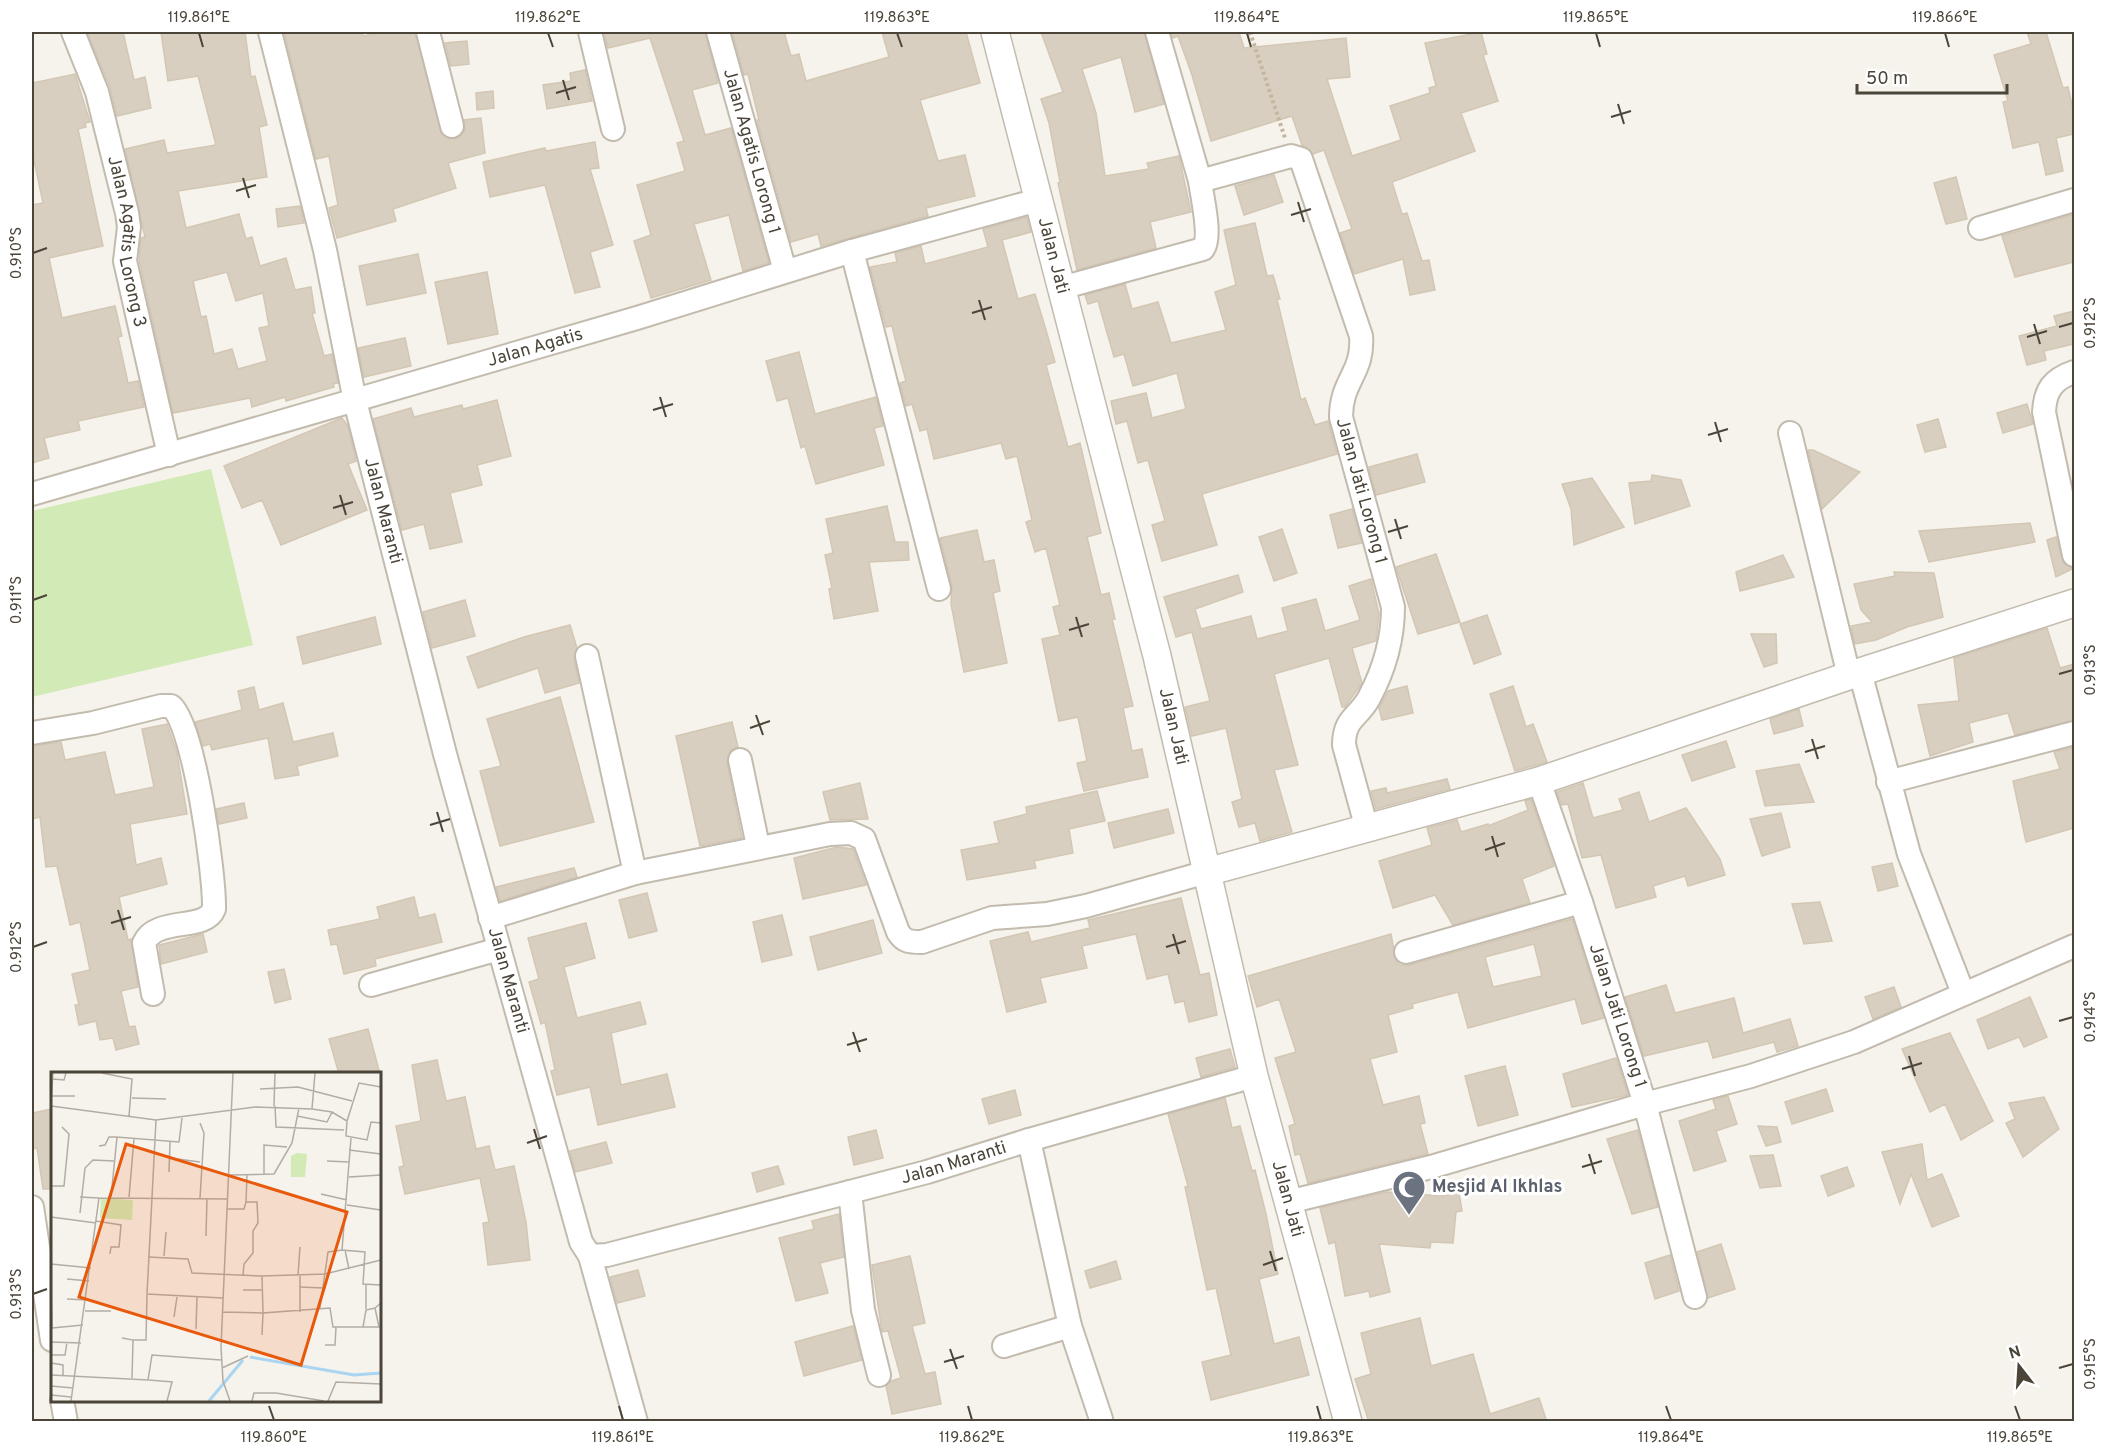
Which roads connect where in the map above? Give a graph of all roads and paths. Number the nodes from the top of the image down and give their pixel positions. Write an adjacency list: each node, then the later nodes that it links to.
1 (73, 32): 22 (street, Jalan Agatis Lorong 3)
2 (270, 32): 20 (street, Jalan Maranti)
3 (428, 32): 9 (street)
4 (590, 32): 10 (street)
5 (718, 32): 17 (street, Jalan Agatis Lorong 1)
6 (995, 32): 13 (street, Jalan Jati)
7 (1157, 32): 12 (street)
8 (1250, 32): 11 (path)
9 (452, 126)
10 (613, 129)
11 (1291, 156): 12 (street); 34 (street, Jalan Jati Lorong 1)
12 (1200, 181): 18 (street)
13 (1038, 200): 16 (street, Jalan Agatis); 18 (street, Jalan Jati)
14 (2074, 200): 15 (street)
15 (1980, 228)
16 (852, 251): 17 (street, Jalan Agatis); 25 (street)
17 (785, 271): 20 (street, Jalan Agatis)
18 (1061, 288): 36 (street, Jalan Jati)
19 (2074, 372): 24 (street)
20 (355, 401): 22 (street, Jalan Agatis); 39 (street, Jalan Maranti)
21 (1790, 433): 28 (street)
22 (169, 455): 23 (street, Jalan Agatis)
23 (32, 494)
24 (2074, 555)
25 (939, 589)
26 (2074, 603): 28 (street)
27 (587, 656): 37 (street)
28 (1854, 674): 32 (street); 33 (street)
29 (32, 733): 45 (street)
30 (2074, 733): 33 (street)
31 (740, 760): 35 (street)
32 (1539, 781): 34 (street); 38 (street, Jalan Jati Lorong 1)
33 (1888, 782): 44 (street)
34 (1367, 829): 36 (street)
35 (758, 846): 36 (street); 37 (street)
36 (1207, 872): 46 (street, Jalan Jati)
37 (635, 873): 39 (street)
38 (1581, 903): 42 (street); 47 (street, Jalan Jati Lorong 1)
39 (490, 918): 41 (street, Jalan Maranti)
40 (2074, 946): 44 (street)
41 (499, 949): 43 (street); 52 (street, Jalan Maranti)
42 (1406, 952)
43 (371, 985)
44 (1963, 993): 47 (street)
45 (153, 994)
46 (1254, 1076): 48 (street, Jalan Maranti); 50 (street, Jalan Jati)
47 (1645, 1104): 50 (street, Jalan Jati Lorong 1); 54 (street)
48 (1029, 1140): 49 (street, Jalan Maranti); 55 (street)
49 (850, 1192): 52 (street, Jalan Maranti); 58 (street)
50 (1288, 1202): 63 (street, Jalan Jati)
51 (32, 1208): 53 (street)
52 (590, 1256): 62 (street)
53 (38, 1286): 56 (street)
54 (1695, 1297)
55 (1070, 1326): 57 (street); 60 (street)
56 (51, 1336)
57 (1004, 1346)
58 (879, 1375)
59 (62, 1402): 61 (street)
60 (1101, 1419)
61 (66, 1422)
62 (636, 1422)
63 (1348, 1422)

